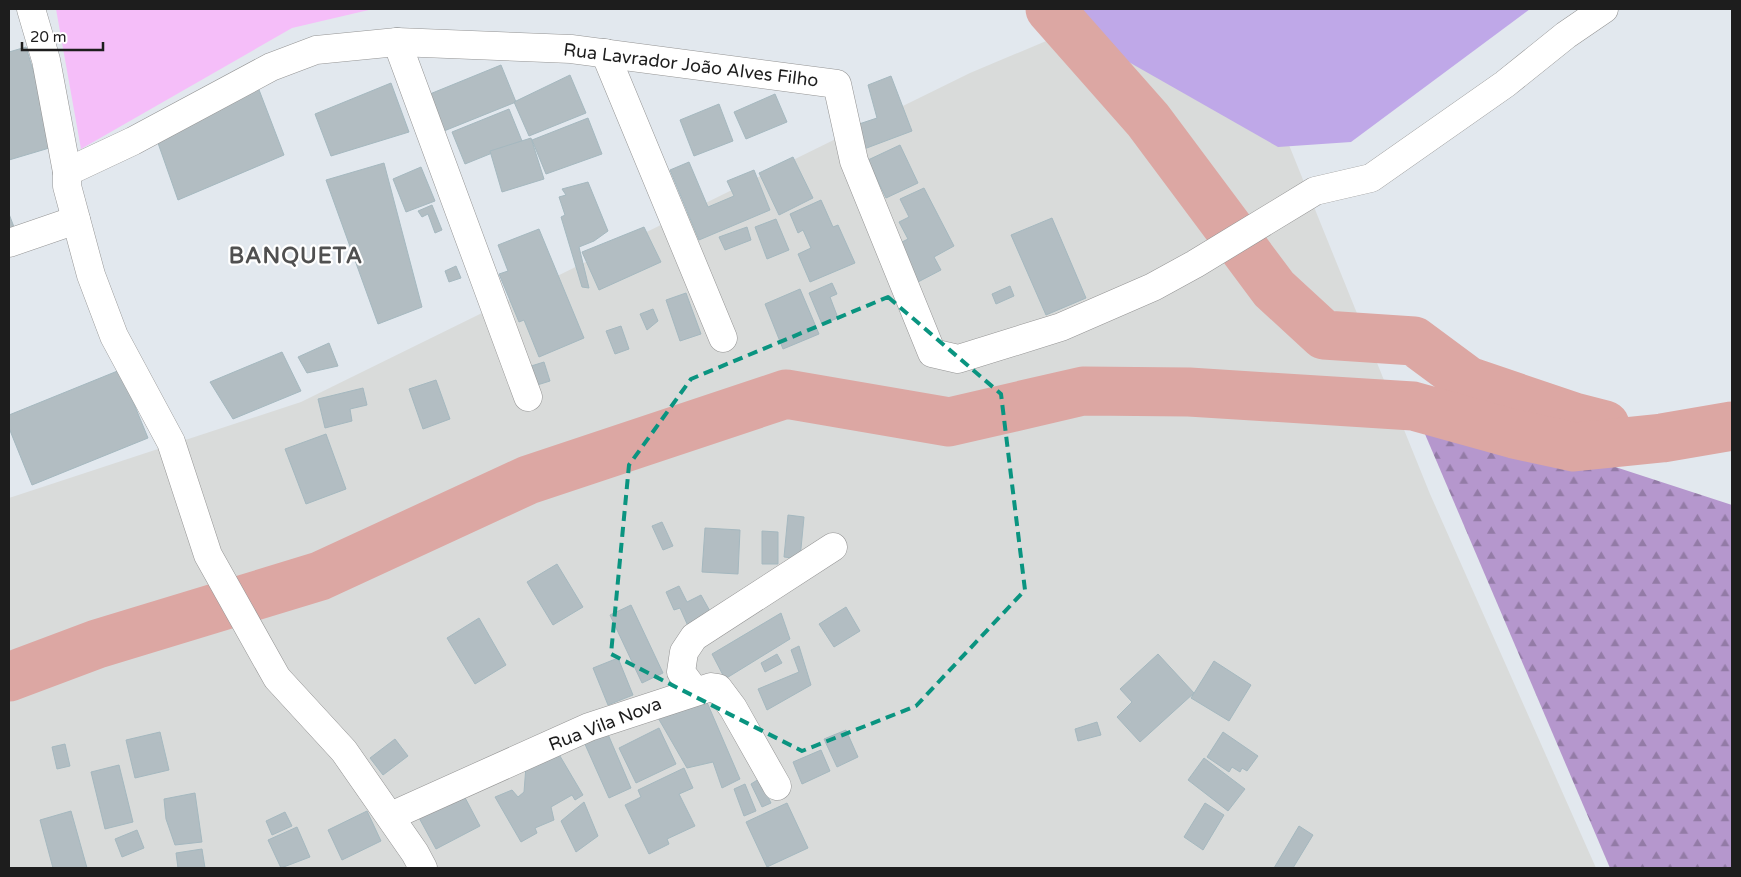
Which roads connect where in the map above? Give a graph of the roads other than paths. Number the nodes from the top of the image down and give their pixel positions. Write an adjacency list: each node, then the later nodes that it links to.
1 (31, 9): 5 (street)
2 (1604, 9): 4 (street, Rua Lavrador João Alves Filho)
3 (398, 42): 4 (street, Rua Lavrador João Alves Filho); 5 (street, Rua Lavrador João Alves Filho); 9 (street)
4 (606, 52): 8 (street)
5 (67, 172): 6 (street)
6 (76, 220): 7 (street); 13 (street)
7 (9, 243)
8 (723, 338)
9 (528, 397)
10 (832, 547): 11 (street)
11 (695, 691): 12 (street, Rua Vila Nova); 13 (street, Rua Vila Nova)
12 (777, 786)
13 (391, 816): 14 (street)
14 (423, 868)

